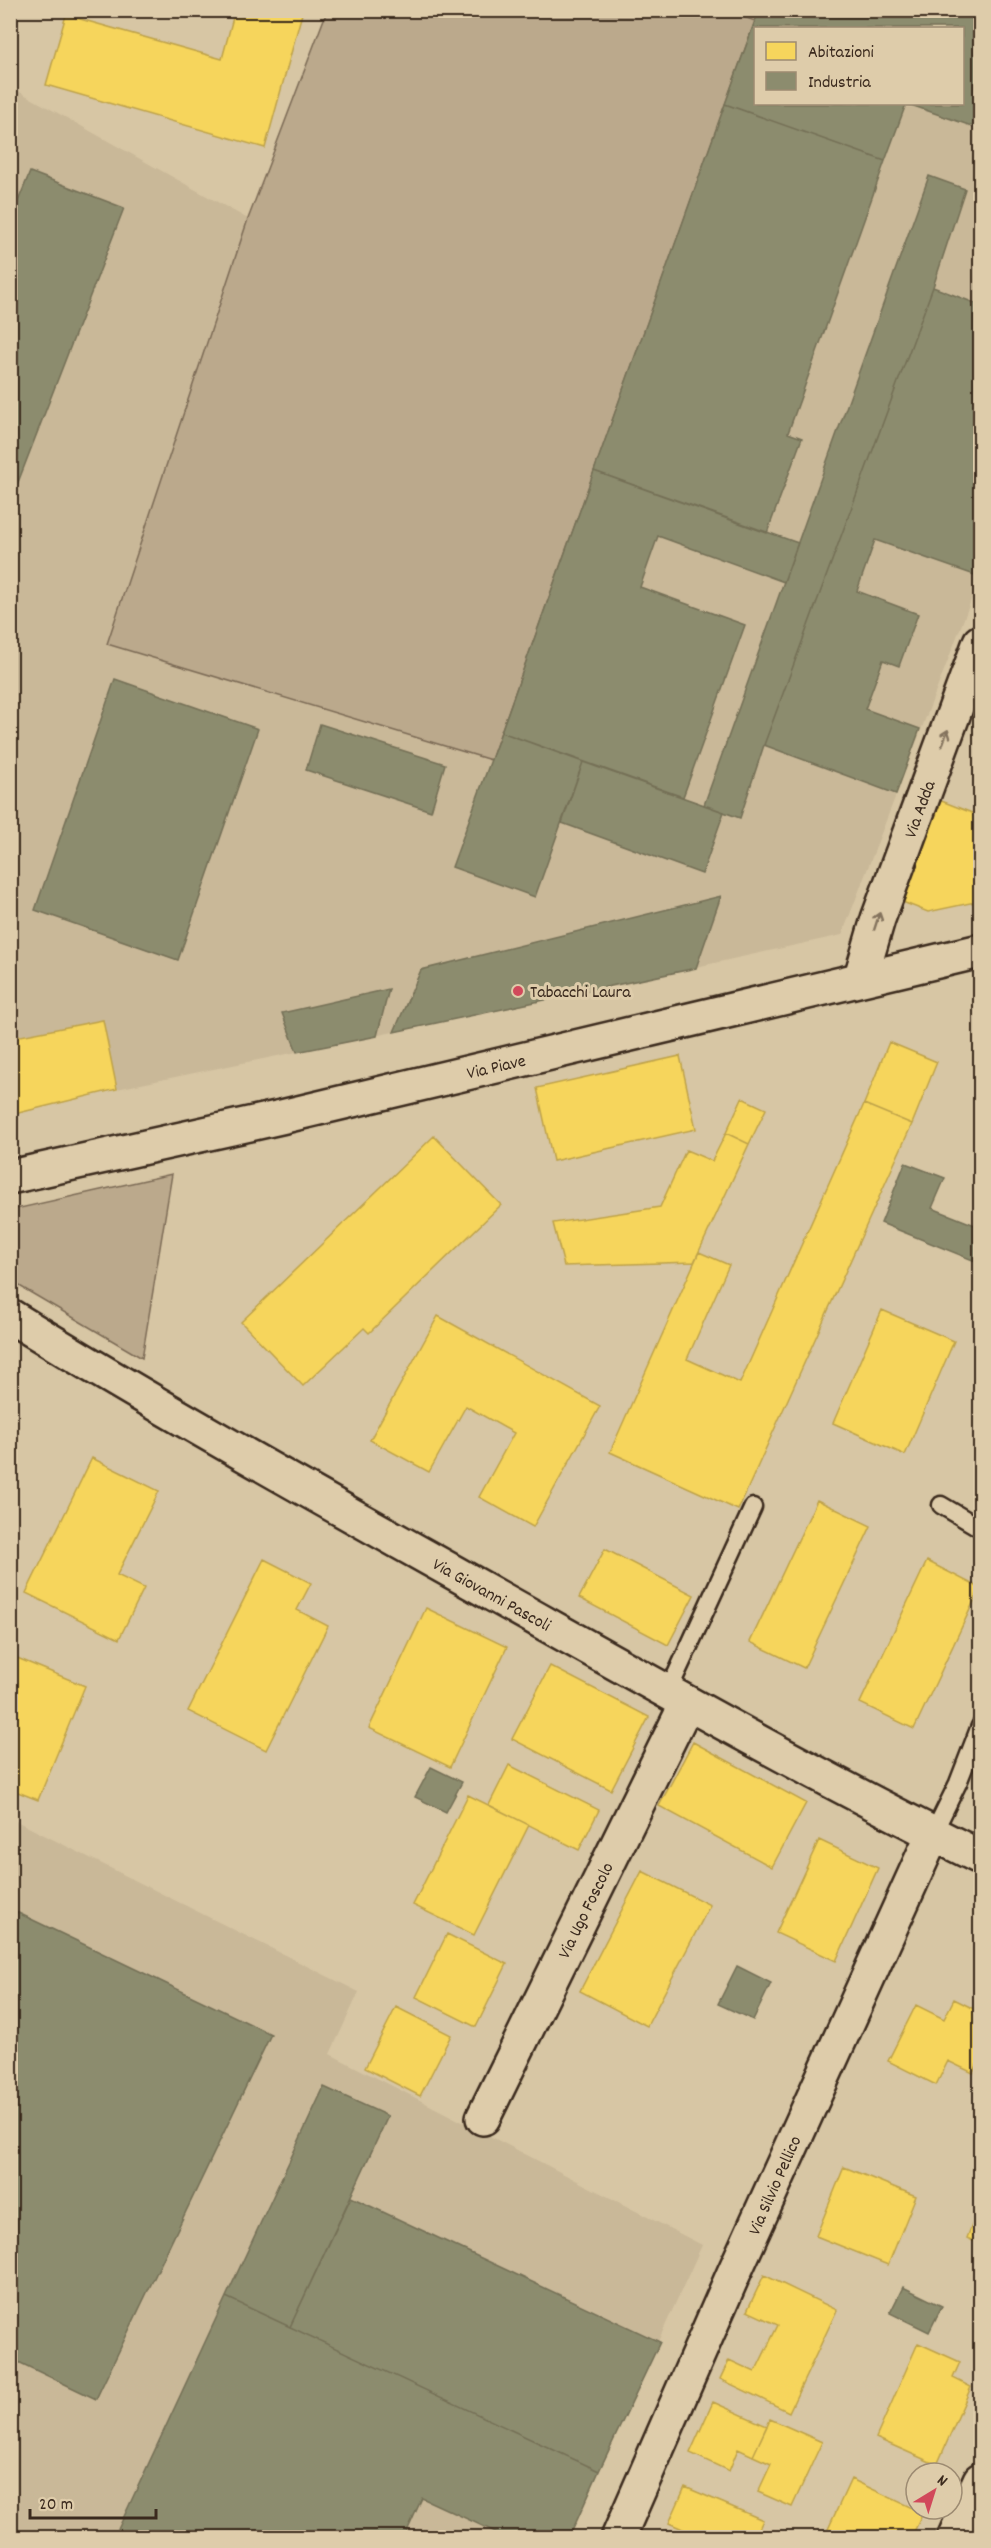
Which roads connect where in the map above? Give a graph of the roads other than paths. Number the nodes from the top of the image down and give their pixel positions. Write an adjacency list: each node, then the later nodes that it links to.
1 (981, 642): 3 (street, Via Adda, one-way to 1)
2 (981, 951): 3 (street, Via Piave)
3 (861, 977): 4 (street, Via Piave)
4 (10, 1177)
5 (10, 1316): 9 (street, Via Giovanni Pascoli)
6 (941, 1505): 8 (lane)
7 (753, 1507): 9 (lane)
8 (981, 1528)
9 (677, 1698): 11 (street, Via Giovanni Pascoli); 13 (street, Via Ugo Foscolo)
10 (981, 1726): 11 (lane)
11 (933, 1834): 12 (street, Via Giovanni Pascoli); 15 (street, Via Silvio Pellico)
12 (981, 1857)
13 (483, 2118)
14 (981, 2480): 16 (street)
15 (618, 2538)
16 (954, 2538)

